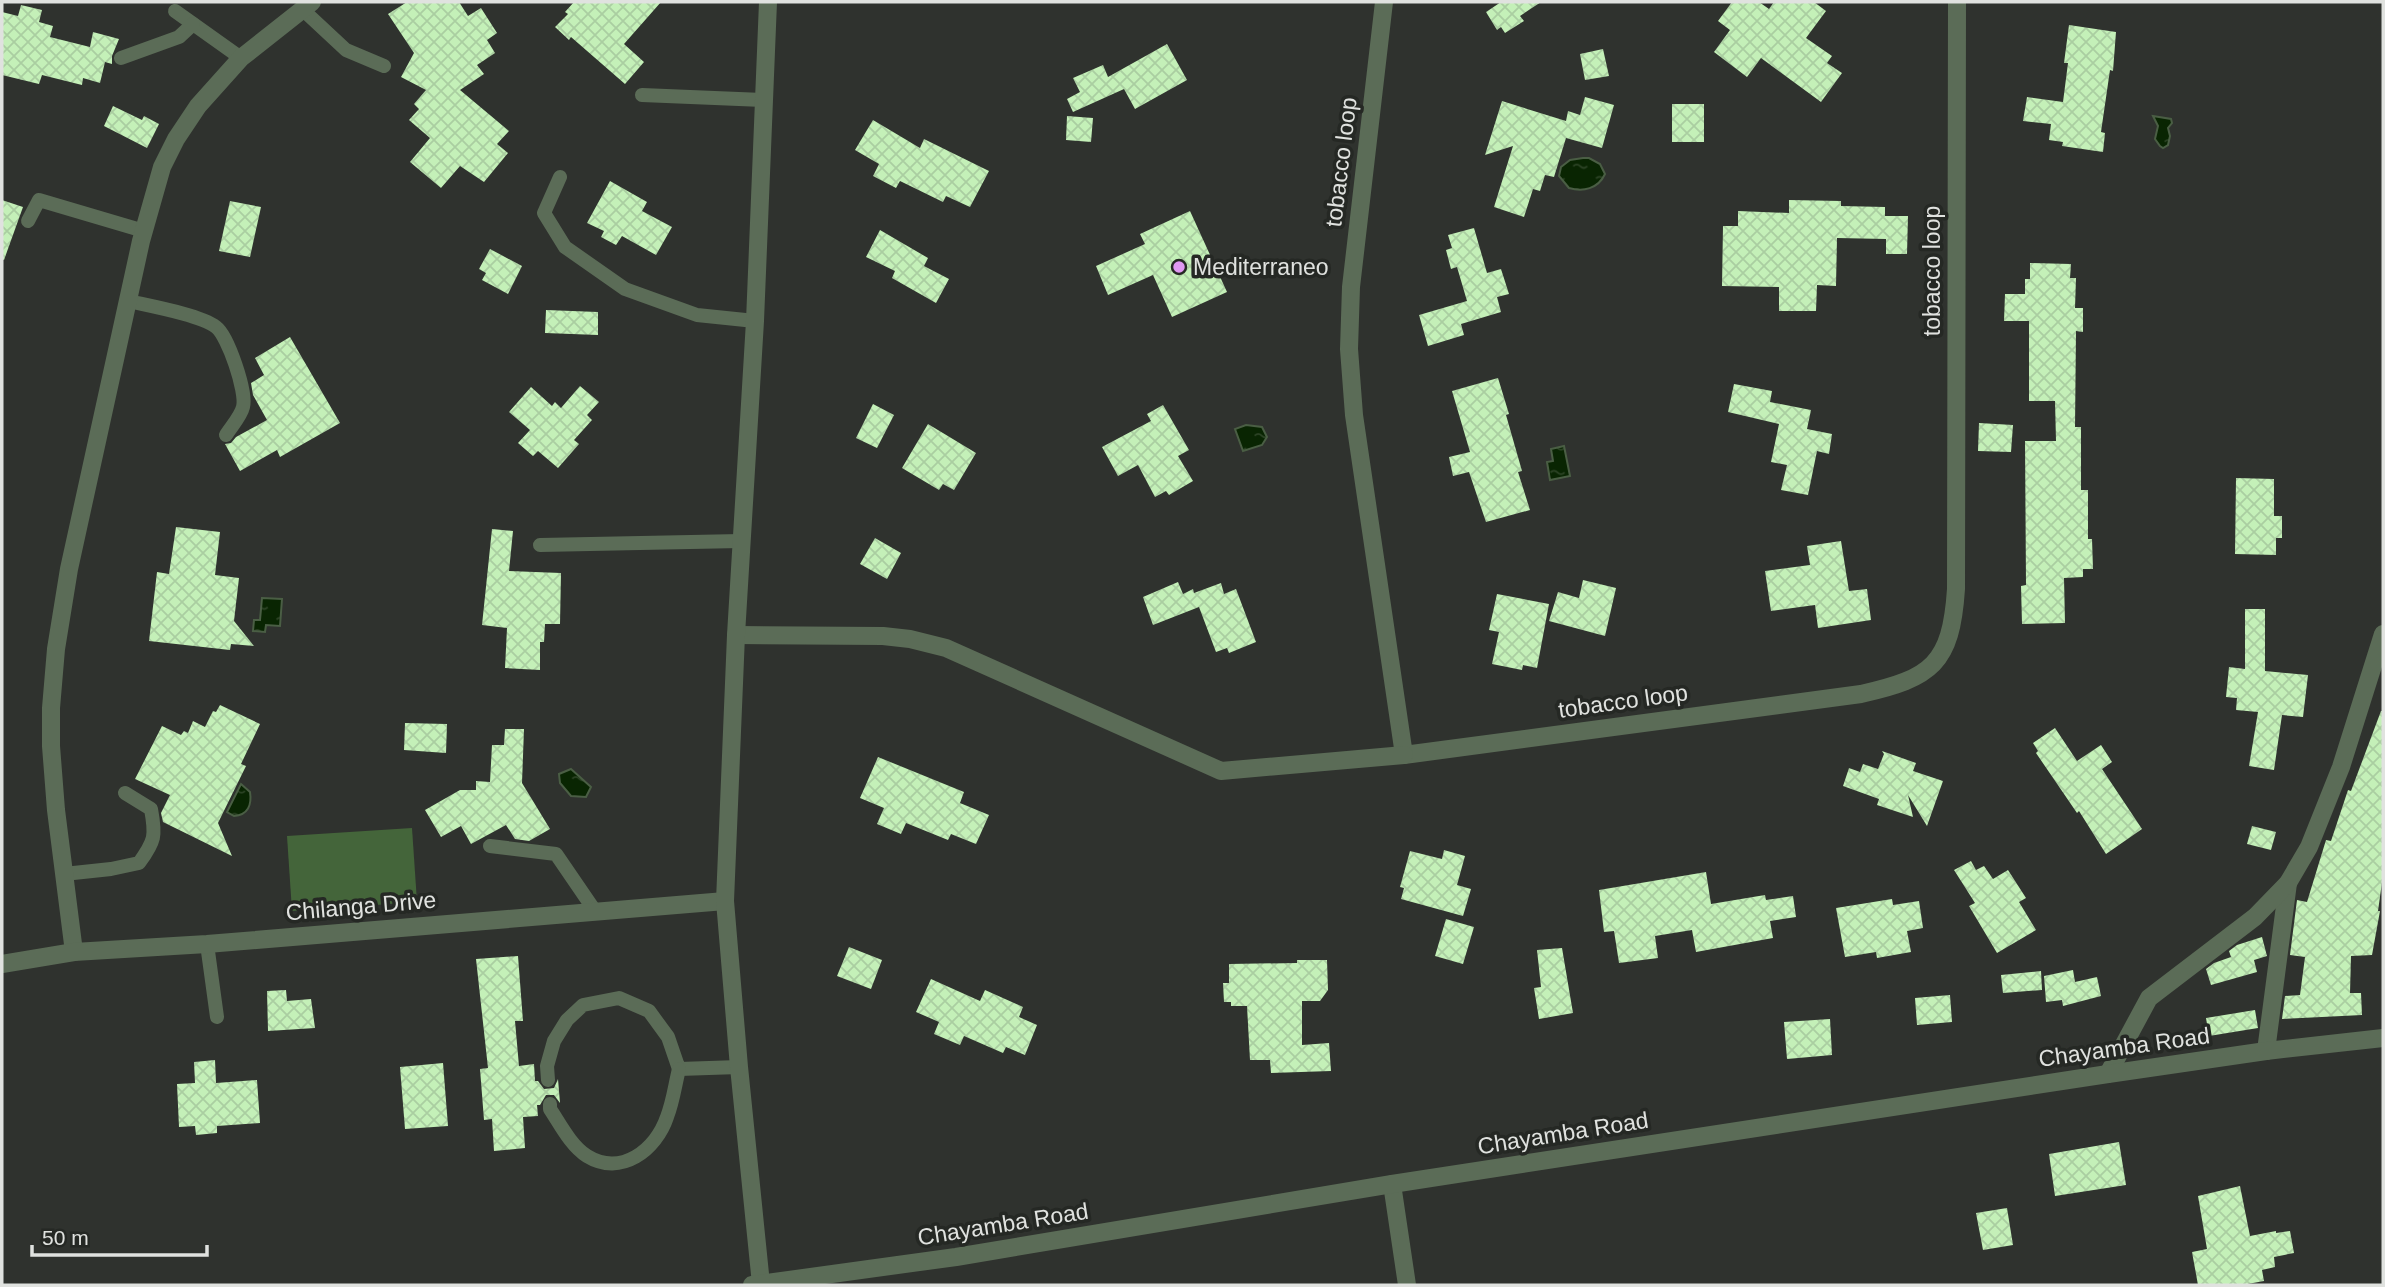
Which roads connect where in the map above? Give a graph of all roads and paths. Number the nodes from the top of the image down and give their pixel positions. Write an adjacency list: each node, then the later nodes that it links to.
1 (768, 2): 11 (street)
2 (1384, 2): 22 (street, tobacco loop)
3 (1957, 2): 22 (street, tobacco loop)
4 (307, 5): 8 (street); 9 (lane)
5 (175, 10): 6 (lane)
6 (193, 24): 7 (lane); 8 (lane)
7 (121, 58)
8 (241, 58): 14 (street)
9 (384, 66)
10 (642, 95): 11 (lane)
11 (763, 100): 16 (street)
12 (560, 177): 16 (lane)
13 (27, 221): 14 (lane)
14 (144, 231): 15 (street)
15 (128, 301): 17 (lane); 25 (street)
16 (755, 321): 18 (street)
17 (226, 435)
18 (741, 541): 19 (lane); 20 (street)
19 (540, 545)
20 (736, 635): 22 (street); 27 (street)
21 (2383, 635): 26 (street)
22 (1404, 755)
23 (125, 793): 25 (lane)
24 (490, 846): 28 (lane)
25 (64, 874): 30 (street)
26 (2288, 883): 34 (street); 37 (street)
27 (725, 901): 28 (street, Chilanga Drive); 35 (street)
28 (595, 911): 29 (street, Chilanga Drive)
29 (207, 944): 30 (street, Chilanga Drive); 32 (lane)
30 (74, 952): 31 (street, Chilanga Drive)
31 (2, 964)
32 (217, 1017)
33 (2383, 1038): 34 (street, Chayamba Road)
34 (2266, 1051): 37 (street, Chayamba Road)
35 (739, 1067): 36 (lane); 41 (street)
36 (679, 1069): 38 (lane); 39 (lane)
37 (2108, 1074): 40 (street, Chayamba Road)
38 (548, 1080)
39 (550, 1104)
40 (1392, 1184): 41 (street, Chayamba Road); 42 (street)
41 (757, 1284)
42 (1408, 1285)

